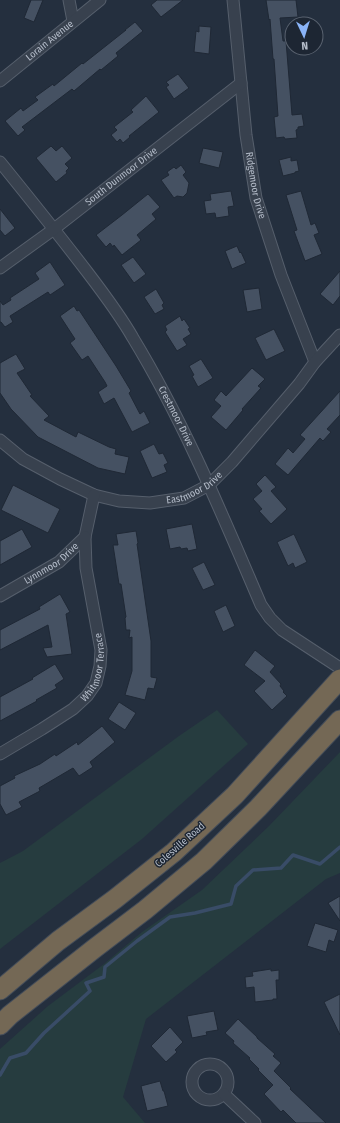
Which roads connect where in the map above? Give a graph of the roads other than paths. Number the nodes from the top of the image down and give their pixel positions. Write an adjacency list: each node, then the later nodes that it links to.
1 (69, 0): 4 (street)
2 (100, 0): 4 (street, Lorain Avenue)
3 (233, 0): 6 (street, Ridgemoor Drive)
4 (73, 21): 5 (street, Lorain Avenue)
5 (0, 82)
6 (241, 83): 8 (street, South Dunmoor Drive); 11 (street, Ridgemoor Drive)
7 (0, 162): 8 (street, Crestmoor Drive)
8 (54, 228): 9 (street, South Dunmoor Drive); 13 (street, Crestmoor Drive)
9 (0, 268)
10 (340, 335): 11 (street, Eastmoor Drive)
11 (315, 362): 13 (street, Eastmoor Drive)
12 (0, 440): 14 (street, Eastmoor Drive)
13 (209, 485): 14 (street, Eastmoor Drive); 17 (street, Crestmoor Drive)
14 (94, 495): 15 (street, Lynnmoor Drive)
15 (85, 537): 16 (street, Lynnmoor Drive); 20 (street, Whitmoor Terrace)
16 (0, 596)
17 (340, 668)
18 (340, 679): 21 (highway, Colesville Road)
19 (340, 720): 22 (highway)
20 (0, 754)
21 (0, 990)
22 (0, 1025)
23 (224, 1094): 24 (street)
24 (255, 1123)

